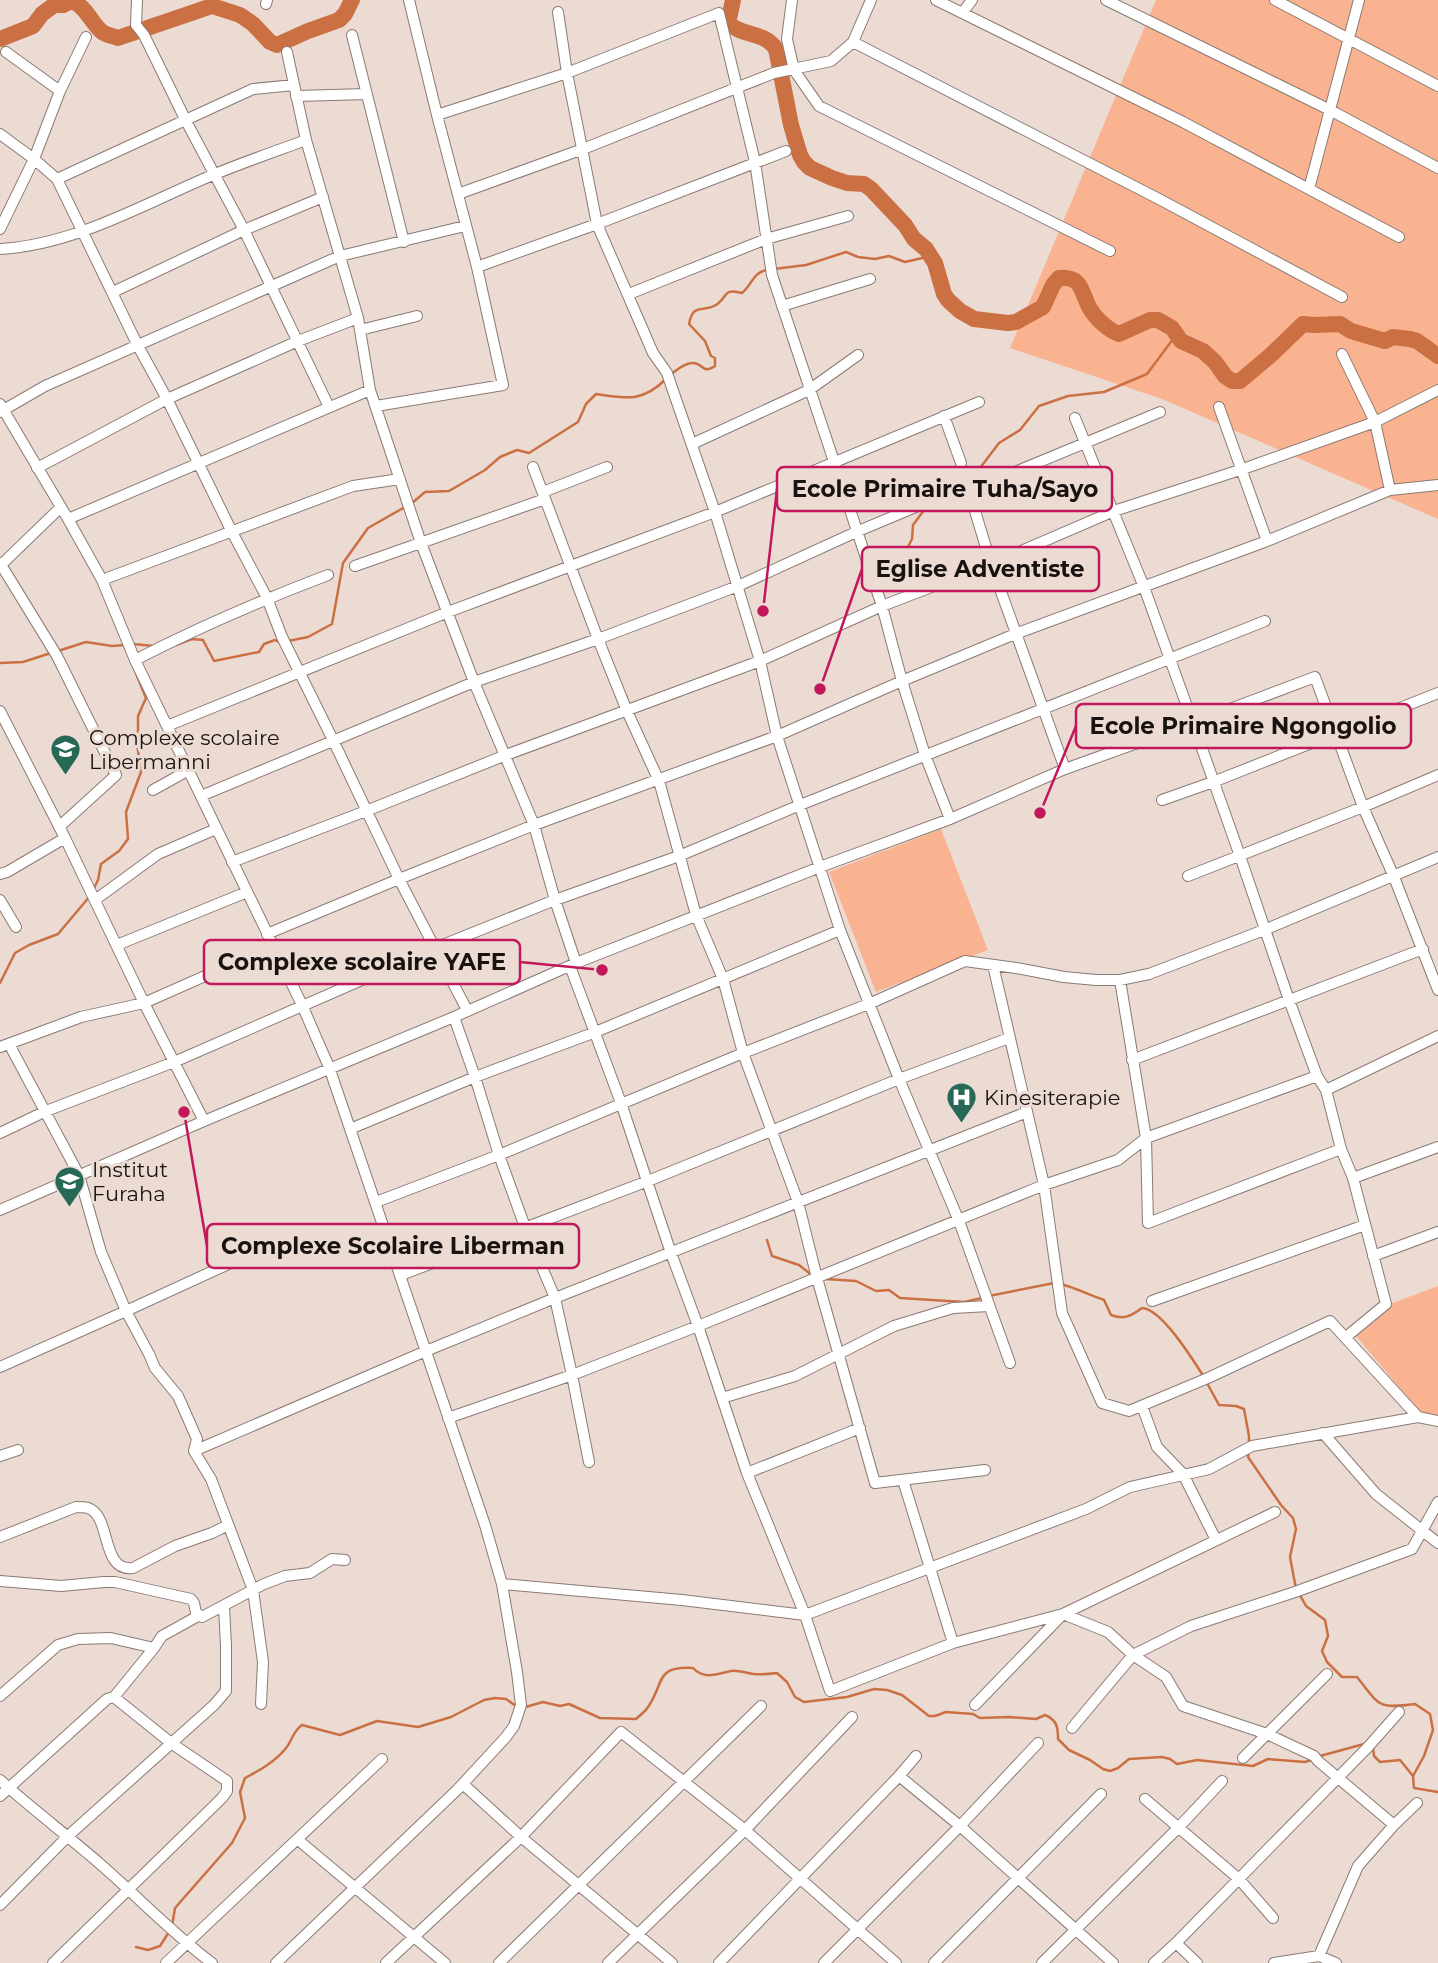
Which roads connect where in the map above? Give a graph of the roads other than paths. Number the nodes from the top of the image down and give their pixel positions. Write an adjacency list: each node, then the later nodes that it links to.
1 (137, 0): 27 (street)
2 (409, 0): 26 (street)
3 (792, 0): 18 (street)
4 (871, 0): 15 (street)
5 (936, 0): 11 (street)
6 (972, 0): 11 (street)
7 (1106, 0): 25 (street)
8 (1275, 0): 14 (street)
9 (1359, 0): 14 (street)
10 (558, 12): 19 (street)
11 (963, 12): 37 (street)
12 (352, 34): 24 (street)
13 (86, 37): 22 (street)
14 (1349, 40): 20 (street); 25 (street)
15 (853, 42): 18 (street); 57 (street)
16 (6, 52): 22 (street)
17 (287, 52): 23 (street)
18 (784, 71): 21 (street); 50 (street)
19 (568, 73): 21 (street); 26 (street); 30 (street)
20 (1438, 86)
21 (737, 87): 30 (street); 33 (street)
22 (60, 91): 32 (street)
23 (295, 91): 24 (street); 27 (street); 29 (street)
24 (367, 94): 48 (street)
25 (1330, 110): 34 (street); 37 (street)
26 (437, 115): 38 (street)
27 (186, 121): 35 (street); 36 (street)
28 (0, 134): 32 (street)
29 (306, 140): 35 (street); 39 (street)
30 (583, 149): 38 (street); 41 (street)
31 (786, 151): 33 (street)
32 (34, 159): 36 (street); 43 (street)
33 (755, 162): 41 (street); 47 (street)
34 (1438, 169)
35 (214, 174): 44 (street); 45 (street)
36 (57, 179): 45 (street)
37 (1309, 189): 46 (street)
38 (458, 194): 42 (street)
39 (323, 197): 44 (street); 51 (street)
40 (848, 216): 47 (street)
41 (597, 223): 52 (street); 56 (street)
42 (465, 226): 48 (street); 52 (street)
43 (0, 229)
44 (244, 230): 54 (street); 55 (street)
45 (83, 231): 49 (street); 55 (street)
46 (1399, 237)
47 (766, 239): 56 (street); 58 (street)
48 (404, 242): 51 (street)
49 (0, 250)
50 (1110, 251)
51 (340, 256): 54 (street); 60 (street)
52 (477, 267): 71 (street)
53 (870, 279): 58 (street)
54 (271, 286): 62 (street); 63 (street)
55 (113, 292): 63 (street)
56 (629, 295): 79 (street)
57 (1342, 297)
58 (782, 306): 67 (street)
59 (417, 316): 61 (street)
60 (358, 318): 61 (street); 62 (street)
61 (360, 330): 66 (street)
62 (298, 341): 69 (street); 72 (street)
63 (138, 346): 69 (street); 74 (street)
64 (1342, 354): 78 (street)
65 (858, 355): 67 (street)
66 (370, 390): 71 (street); 72 (street)
67 (809, 390): 79 (street); 81 (street)
68 (1438, 390): 78 (street)
69 (167, 399): 82 (street); 86 (street)
70 (979, 402): 76 (street)
71 (376, 406): 88 (street)
72 (329, 407): 82 (street)
73 (1219, 407): 87 (street)
74 (1, 408): 86 (street)
75 (1160, 412): 80 (street)
76 (944, 416): 81 (street); 83 (street)
77 (1074, 418): 80 (street)
78 (1374, 422): 87 (street); 90 (street)
79 (692, 444): 95 (street)
80 (1087, 444): 94 (street); 101 (street)
81 (833, 462): 95 (street); 97 (street)
82 (198, 463): 96 (street); 98 (street)
83 (961, 463)
84 (533, 467): 91 (street)
85 (607, 467): 91 (street)
86 (37, 468): 93 (street)
87 (1242, 469): 94 (street); 99 (street)
88 (400, 479): 98 (street); 100 (street)
89 (1438, 485): 90 (street)
90 (1390, 490): 99 (street)
91 (544, 495): 100 (street); 104 (street)
92 (923, 504): 97 (street)
93 (61, 507): 96 (street); 102 (street)
94 (1114, 511): 101 (street); 108 (street)
95 (715, 512): 104 (street); 107 (street)
96 (68, 519): 106 (street)
97 (856, 532): 107 (street); 110 (street)
98 (232, 533): 106 (street); 109 (street)
99 (1267, 541): 108 (street)
100 (421, 543): 103 (street); 111 (street)
101 (990, 564): 110 (street); 113 (street)
102 (0, 565): 145 (street)
103 (355, 566)
104 (571, 566): 111 (street); 114 (street)
105 (328, 575): 109 (street)
106 (102, 580): 116 (street)
107 (738, 586): 114 (street); 117 (street)
108 (1144, 587): 113 (street); 115 (street)
109 (267, 598): 116 (street); 118 (street)
110 (882, 606): 117 (street); 119 (street)
111 (448, 612): 118 (street); 120 (street)
112 (1265, 621): 115 (street)
113 (1015, 634): 119 (street); 122 (street)
114 (598, 639): 120 (street); 124 (street)
115 (1168, 658): 122 (street); 125 (street)
116 (135, 660): 126 (street)
117 (760, 661): 124 (street); 128 (street)
118 (298, 672): 126 (street); 129 (street)
119 (902, 681): 128 (street); 131 (street)
120 (474, 682): 129 (street); 130 (street)
121 (1438, 693): 127 (street)
122 (1044, 709): 131 (street); 132 (street)
123 (0, 711): 145 (street)
124 (627, 711): 130 (street); 135 (street)
125 (1192, 723): 127 (street); 132 (street); 136 (street)
126 (167, 726): 133 (street)
127 (1336, 733): 136 (street); 141 (street)
128 (777, 736): 135 (street); 140 (street)
129 (333, 740): 138 (street); 142 (street)
130 (506, 755): 142 (street); 144 (street)
131 (925, 755): 140 (street); 143 (street)
132 (1065, 769): 143 (street)
133 (189, 770): 137 (street); 138 (street)
134 (1438, 775): 141 (street)
135 (659, 781): 144 (street); 148 (street)
136 (1213, 782): 139 (street); 149 (street)
137 (153, 790)
138 (201, 796): 146 (street)
139 (1162, 800)
140 (800, 805): 148 (street); 152 (street)
141 (1363, 807): 149 (street); 155 (street)
142 (366, 811): 151 (street); 156 (street)
143 (950, 819): 152 (street)
144 (534, 825): 156 (street); 160 (street)
145 (59, 827): 147 (street)
146 (216, 829): 151 (street); 159 (street)
147 (65, 838): 153 (street); 159 (street)
148 (679, 856): 160 (street); 161 (street)
149 (1240, 856): 154 (street); 164 (street)
150 (1438, 858): 155 (street)
151 (232, 862): 157 (street)
152 (820, 867): 161 (street); 163 (street)
153 (0, 874)
154 (1188, 876)
155 (1394, 877): 164 (street); 169 (street)
156 (399, 879): 165 (street); 168 (street)
157 (247, 892): 165 (street); 166 (street)
158 (0, 900): 162 (street)
159 (95, 900): 166 (street)
160 (555, 900): 168 (street); 170 (street)
161 (696, 915): 170 (street); 172 (street)
162 (16, 927)
163 (840, 930): 172 (street); 177 (street)
164 (1264, 930): 173 (street); 175 (street)
165 (267, 934): 167 (street)
166 (117, 945): 176 (street)
167 (272, 946): 176 (street); 178 (street)
168 (435, 948): 178 (street); 179 (street)
169 (1423, 949): 174 (street); 175 (street)
170 (573, 964): 179 (street); 181 (street)
171 (993, 965): 173 (street); 177 (street); 183 (street)
172 (723, 979): 181 (street); 185 (street)
173 (1120, 980): 186 (street)
174 (1438, 990)
175 (1289, 1000): 186 (street); 189 (street)
176 (144, 1003): 184 (street); 187 (street)
177 (871, 1003): 185 (street); 191 (street)
178 (303, 1004): 187 (street); 188 (street)
179 (467, 1010): 180 (street)
180 (454, 1017): 188 (street); 190 (street)
181 (593, 1033): 190 (street); 193 (street)
182 (1438, 1037): 192 (street)
183 (1009, 1038): 191 (street); 195 (street)
184 (4, 1045): 194 (street)
185 (743, 1052): 193 (street); 198 (street)
186 (1132, 1060): 200 (street)
187 (174, 1062): 194 (street); 196 (street)
188 (330, 1067): 196 (street); 197 (street)
189 (1317, 1076): 192 (street); 200 (street)
190 (475, 1077): 197 (street); 204 (street)
191 (899, 1079): 198 (street); 203 (street)
192 (1326, 1090): 202 (street)
193 (621, 1103): 204 (street); 207 (street)
194 (46, 1111): 199 (street); 205 (street)
195 (1027, 1112): 203 (street); 208 (street)
196 (204, 1121): 205 (street)
197 (350, 1129): 209 (street)
198 (772, 1130): 207 (street); 210 (street)
199 (0, 1133)
200 (1146, 1138): 202 (street); 208 (street)
201 (1438, 1147): 206 (street)
202 (1341, 1149): 206 (street)
203 (930, 1151): 210 (street); 212 (street)
204 (499, 1155): 209 (street); 214 (street)
205 (79, 1175): 211 (street); 224 (street)
206 (1353, 1178): 213 (street)
207 (648, 1181): 214 (street); 216 (street)
208 (1044, 1185): 212 (street); 233 (street)
209 (376, 1202): 219 (street)
210 (798, 1202): 216 (street); 220 (street)
211 (0, 1210)
212 (959, 1221): 220 (street); 222 (street)
213 (1365, 1225): 218 (street); 223 (street)
214 (525, 1227): 219 (street); 221 (street)
215 (1438, 1232): 218 (street)
216 (671, 1253): 221 (street); 225 (street)
217 (246, 1256): 224 (street)
218 (1373, 1256): 226 (street)
219 (401, 1275): 227 (street)
220 (817, 1278): 225 (street); 228 (street)
221 (555, 1298): 227 (street); 231 (street)
222 (987, 1300): 228 (street); 229 (street)
223 (1152, 1301)
224 (126, 1311): 230 (street); 240 (street)
225 (698, 1326): 231 (street); 232 (street)
226 (1346, 1337): 233 (street); 234 (street)
227 (426, 1351): 235 (street); 240 (street)
228 (839, 1354): 232 (street); 237 (street)
229 (1010, 1363)
230 (0, 1367)
231 (572, 1375): 235 (street); 242 (street)
232 (722, 1398): 244 (street)
233 (1142, 1406): 245 (street)
234 (1418, 1417): 236 (street); 238 (street)
235 (448, 1418): 257 (street)
236 (1438, 1421)
237 (860, 1428): 244 (street); 246 (street)
238 (1323, 1433): 245 (street); 250 (street)
239 (18, 1450): 241 (street)
240 (194, 1451): 249 (street)
241 (0, 1456)
242 (589, 1462)
243 (985, 1470): 246 (street)
244 (747, 1473): 261 (street)
245 (1183, 1474): 252 (street); 255 (street)
246 (903, 1480): 255 (street)
247 (1438, 1502): 250 (street)
248 (1275, 1512): 252 (street)
249 (228, 1525): 251 (street); 258 (street)
250 (1422, 1531): 253 (street); 265 (street)
251 (0, 1537)
252 (1216, 1540): 260 (street)
253 (1438, 1543)
254 (345, 1560): 258 (street)
255 (929, 1569): 261 (street); 263 (street)
256 (0, 1581): 262 (street)
257 (502, 1584): 261 (street); 286 (street)
258 (253, 1590): 259 (street); 269 (street)
259 (224, 1606): 262 (street); 276 (street)
260 (1063, 1614): 263 (street); 265 (street); 270 (street)
261 (805, 1615): 263 (street)
262 (198, 1616): 264 (street)
263 (953, 1643)
264 (154, 1648): 267 (street); 268 (street)
265 (1133, 1655): 274 (street); 275 (street)
266 (1327, 1674): 275 (street)
267 (0, 1696)
268 (114, 1697): 276 (street); 285 (street)
269 (261, 1704)
270 (975, 1705)
271 (761, 1706): 284 (street)
272 (1399, 1712): 282 (street)
273 (852, 1717): 294 (street)
274 (1072, 1728)
275 (1267, 1734): 279 (street); 282 (street)
276 (171, 1743): 295 (street); 303 (street)
277 (1038, 1743): 292 (street)
278 (916, 1756): 281 (street)
279 (1243, 1758)
280 (382, 1759): 297 (street)
281 (899, 1776): 292 (street); 298 (street)
282 (1338, 1777): 291 (street); 300 (street)
283 (1222, 1782): 293 (street)
284 (683, 1783): 294 (street); 296 (street); 301 (street)
285 (4, 1784): 288 (street); 295 (street)
286 (463, 1784): 296 (street); 302 (street)
287 (1101, 1794): 299 (street)
288 (0, 1796)
289 (1145, 1799): 293 (street)
290 (1417, 1803): 291 (street)
291 (1394, 1825): 312 (street)
292 (960, 1826): 299 (street); 307 (street)
293 (1179, 1827): 300 (street); 306 (street)
294 (745, 1830): 298 (street); 308 (street)
295 (68, 1836): 303 (street); 304 (street)
296 (521, 1837): 301 (street); 309 (street)
297 (297, 1839): 302 (street); 311 (street)
298 (801, 1877): 307 (street); 322 (street)
299 (1018, 1878): 306 (street); 325 (street)
300 (1239, 1879): 305 (street); 310 (street)
301 (579, 1885): 308 (street); 319 (street)
302 (353, 1887): 309 (street); 316 (street)
303 (129, 1889): 311 (street); 313 (street)
304 (0, 1905)
305 (1273, 1918)
306 (1074, 1929): 326 (street); 327 (street)
307 (858, 1930): 323 (street); 324 (street)
308 (638, 1934): 320 (street); 321 (street)
309 (412, 1937): 317 (street); 318 (street)
310 (1176, 1943): 328 (street); 329 (street)
311 (187, 1944): 314 (street); 315 (street)
312 (1319, 1956): 330 (street); 331 (street)
313 (53, 1963)
314 (166, 1963)
315 (212, 1963)
316 (276, 1963)
317 (386, 1963)
318 (445, 1963)
319 (499, 1963)
320 (608, 1963)
321 (672, 1963)
322 (719, 1963)
323 (824, 1963)
324 (897, 1963)
325 (934, 1963)
326 (1042, 1963)
327 (1113, 1963)
328 (1154, 1963)
329 (1197, 1963)
330 (1276, 1963)
331 (1336, 1963)

